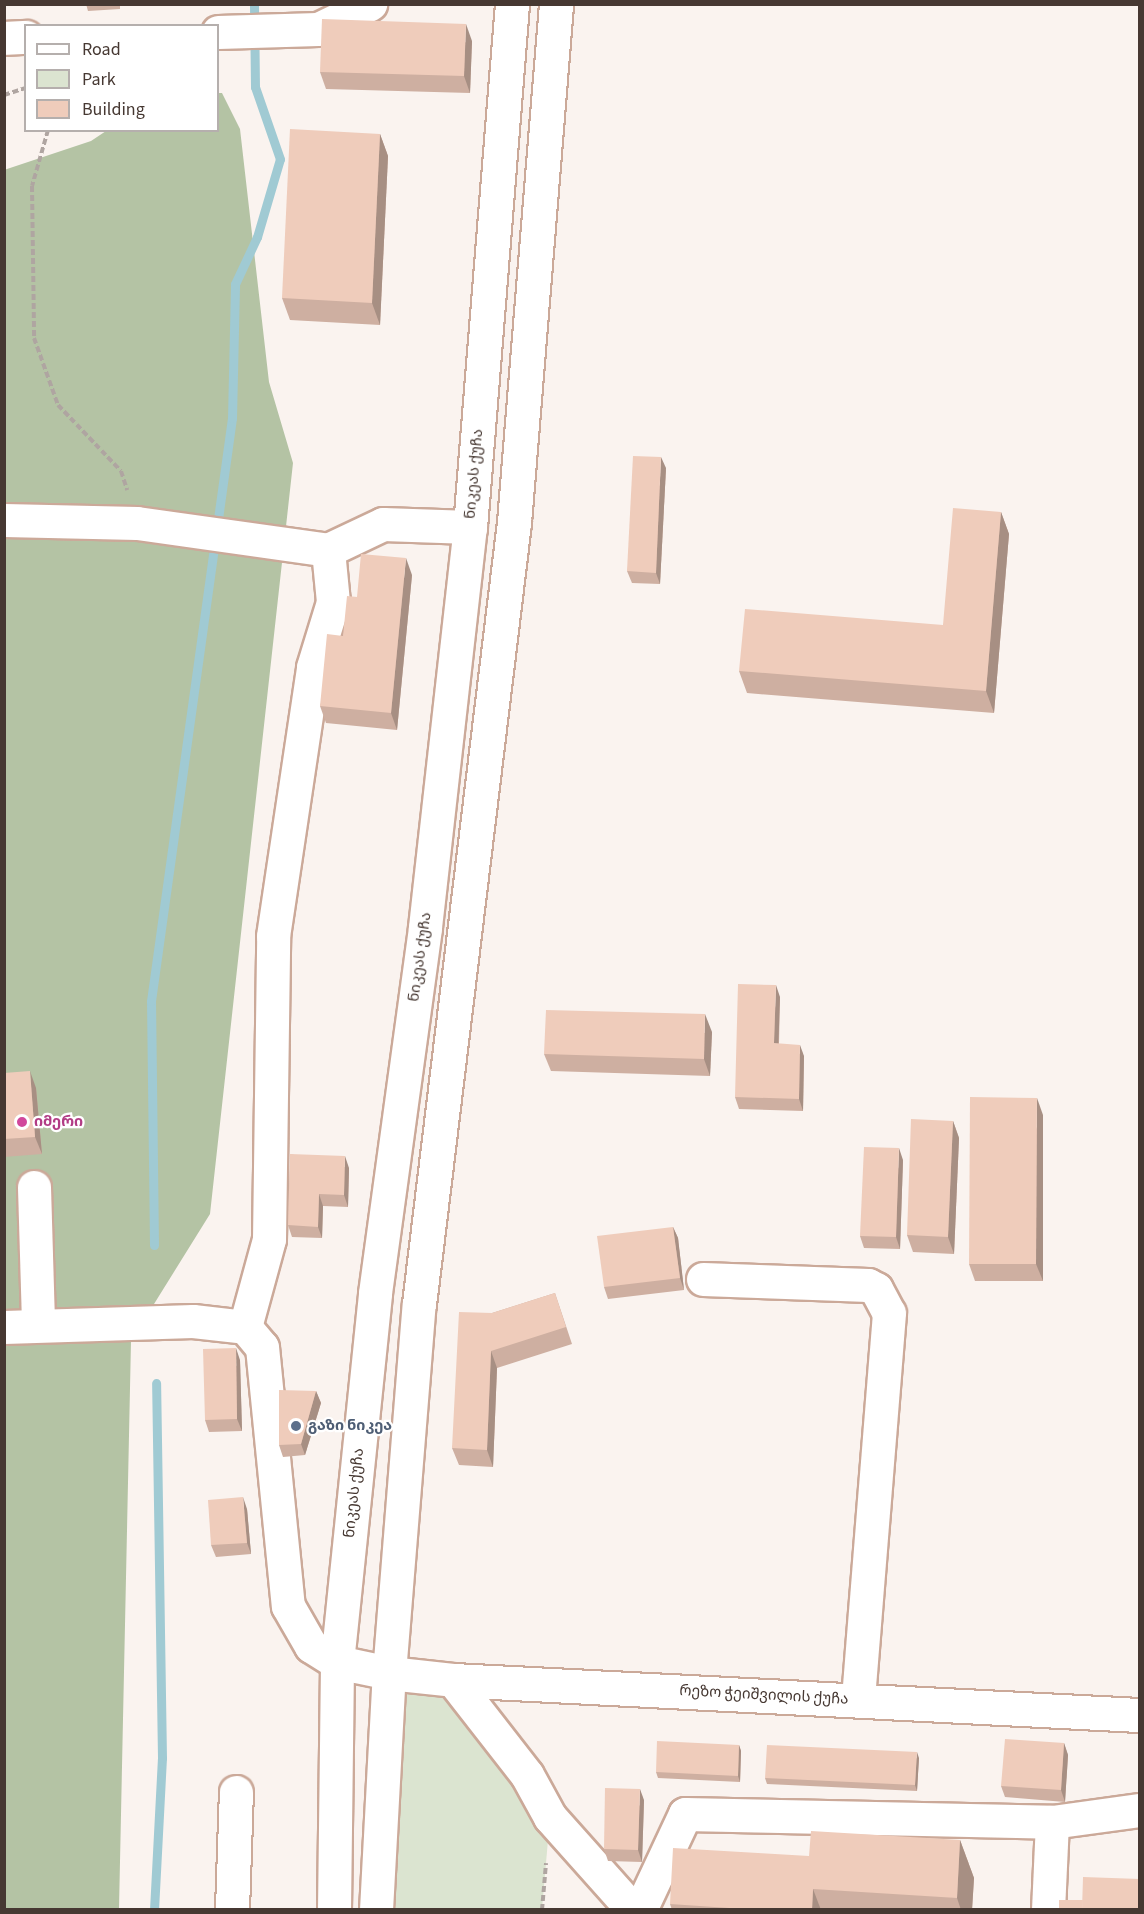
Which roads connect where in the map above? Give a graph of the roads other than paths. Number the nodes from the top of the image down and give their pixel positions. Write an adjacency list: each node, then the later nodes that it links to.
1 (370, 4): 4 (main road)
2 (512, 4): 8 (main road, ნიკეას ქუჩა)
3 (556, 4): 16 (main road)
4 (219, 32)
5 (24, 37): 6 (main road)
6 (4, 38)
7 (4, 520): 9 (main road)
8 (470, 527): 9 (main road); 15 (main road, ნიკეას ქუჩა)
9 (328, 550): 14 (main road)
10 (34, 1187): 12 (main road)
11 (703, 1279): 18 (main road)
12 (38, 1324): 13 (main road); 14 (main road)
13 (4, 1327)
14 (245, 1327): 15 (main road, რეზო ჭეიშვილის ქუჩა)
15 (337, 1662): 16 (main road, რეზო ჭეიშვილის ქუჩა); 24 (main road, ნიკეას ქუჩა)
16 (389, 1673): 17 (main road, რეზო ჭეიშვილის ქუჩა); 25 (main road)
17 (453, 1680): 18 (main road, რეზო ჭეიშვილის ქუჩა); 26 (main road)
18 (858, 1700): 19 (main road, რეზო ჭეიშვილის ქუჩა)
19 (1140, 1714)
20 (236, 1792): 23 (main road)
21 (1140, 1810): 22 (main road)
22 (1052, 1822): 27 (main road); 28 (main road)
23 (232, 1910)
24 (334, 1910)
25 (376, 1910)
26 (633, 1910)
27 (640, 1910)
28 (1048, 1910)

